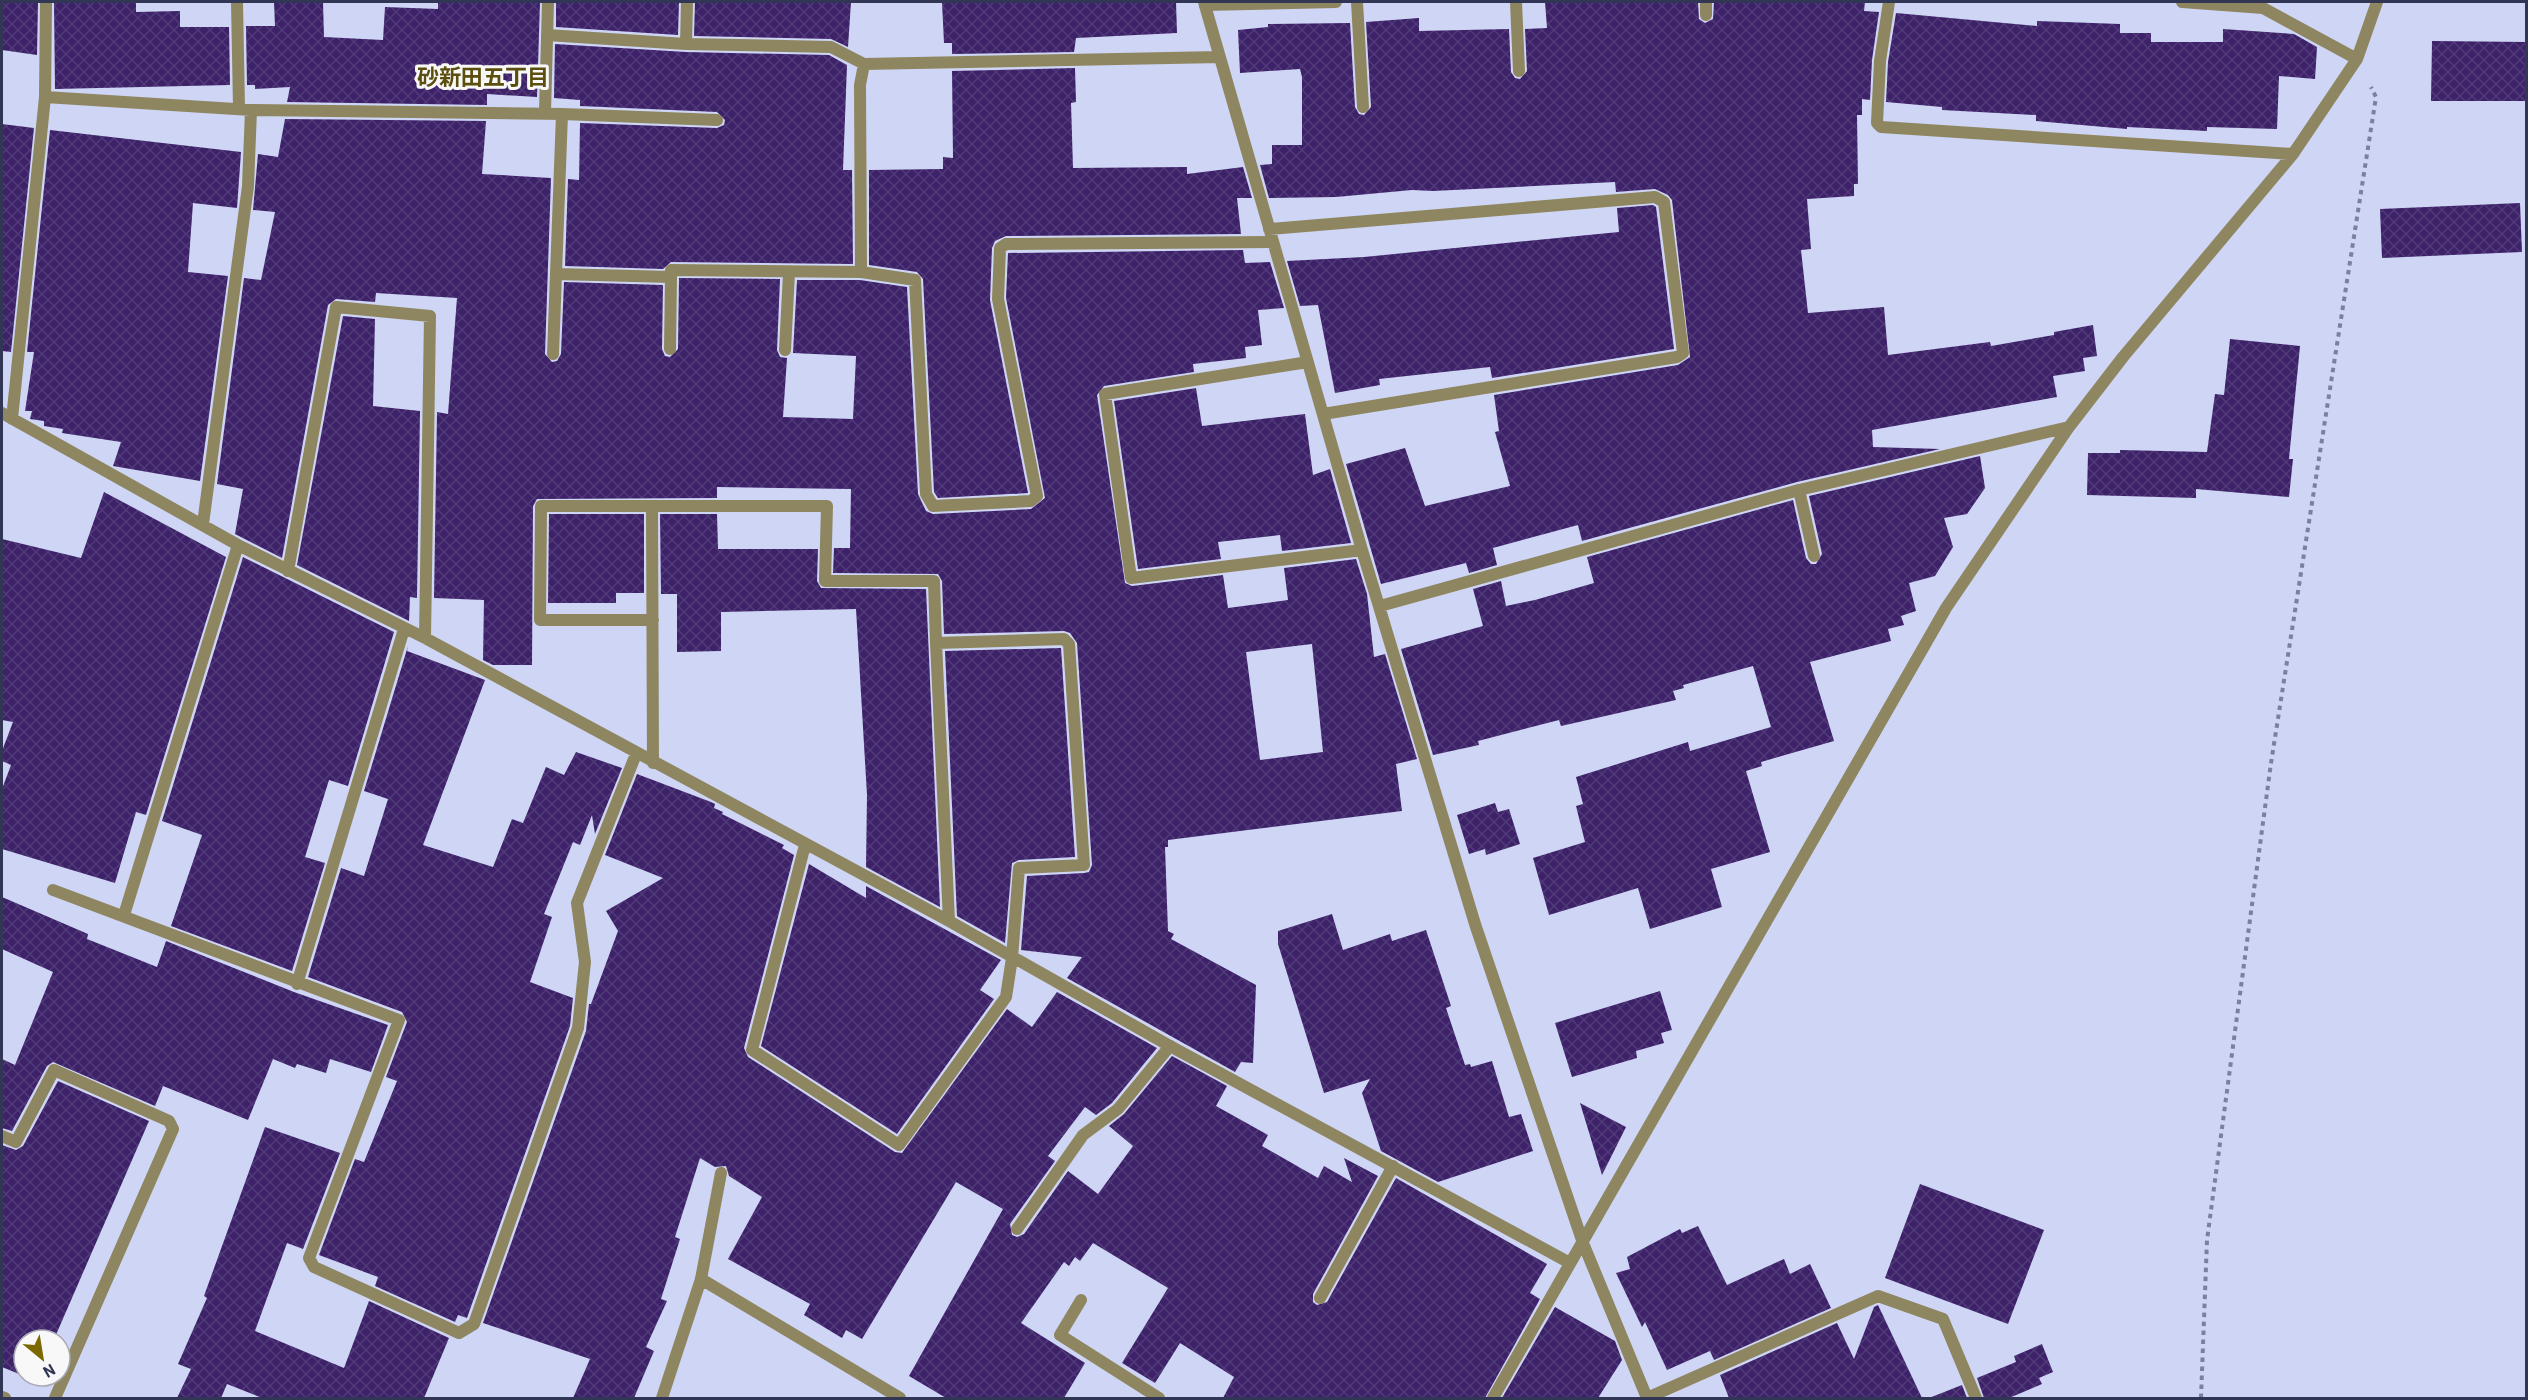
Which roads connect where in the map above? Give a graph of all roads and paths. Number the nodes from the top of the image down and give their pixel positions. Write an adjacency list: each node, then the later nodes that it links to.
1 (46, 2): 21 (street)
2 (237, 2): 23 (street)
3 (549, 2): 15 (street)
4 (687, 2): 16 (street)
5 (1336, 2): 12 (street)
6 (1357, 2): 22 (street)
7 (1516, 2): 20 (street)
8 (1706, 2): 14 (street)
9 (1888, 2): 27 (street)
10 (2182, 2): 13 (street)
11 (2377, 2): 18 (street)
12 (1205, 3): 17 (street)
13 (2242, 3): 18 (street)
14 (1706, 15)
15 (547, 36): 16 (street); 24 (street)
16 (686, 44): 19 (street)
17 (1220, 57): 19 (street); 28 (street)
18 (2358, 59): 27 (street); 78 (path)
19 (864, 64): 30 (street)
20 (1519, 70)
21 (45, 97): 23 (street); 39 (street)
22 (1363, 107)
23 (245, 109): 24 (street); 43 (street)
24 (545, 112): 25 (street)
25 (562, 114): 26 (street); 32 (street)
26 (717, 120)
27 (2293, 154): 40 (street)
28 (1269, 229): 29 (street); 38 (street)
29 (1273, 242): 30 (street); 37 (street)
30 (861, 272): 31 (street)
31 (789, 273): 33 (street); 35 (street)
32 (556, 274): 33 (street); 36 (street)
33 (671, 277): 34 (street)
34 (670, 349)
35 (785, 350)
36 (553, 354)
37 (1308, 362): 38 (street); 45 (street)
38 (1323, 414): 45 (street)
39 (7, 416): 43 (street)
40 (2068, 427): 41 (street); 66 (street)
41 (1799, 490): 46 (street); 48 (street)
42 (652, 506): 49 (street); 49 (street); 52 (street)
43 (203, 524): 44 (street)
44 (238, 546): 47 (street); 57 (street)
45 (1362, 550): 48 (street)
46 (1814, 556)
47 (288, 571): 50 (street); 51 (street)
48 (1380, 606): 66 (street)
49 (653, 620): 54 (street)
50 (404, 629): 51 (street); 60 (street)
51 (425, 638): 53 (street)
52 (936, 643): 58 (street); 59 (street)
53 (636, 754): 54 (street); 60 (street)
54 (653, 763): 55 (street)
55 (805, 845): 58 (street); 59 (street)
56 (53, 890): 57 (street)
57 (124, 915): 60 (street)
58 (949, 921): 59 (street)
59 (1012, 958): 61 (street)
60 (297, 984)
61 (1170, 1046): 63 (street); 65 (street)
62 (2, 1136): 71 (street)
63 (1393, 1167): 67 (street); 69 (street)
64 (721, 1173): 68 (street)
65 (1017, 1229)
66 (1583, 1243): 67 (street); 76 (street)
67 (1570, 1263): 75 (street)
68 (701, 1279): 72 (street); 73 (street)
69 (1320, 1298)
70 (1081, 1300): 74 (street)
71 (55, 1398)
72 (662, 1398)
73 (900, 1398)
74 (1159, 1398)
75 (1493, 1398)
76 (1647, 1398): 77 (street)
77 (1976, 1398)
78 (2202, 1398)

